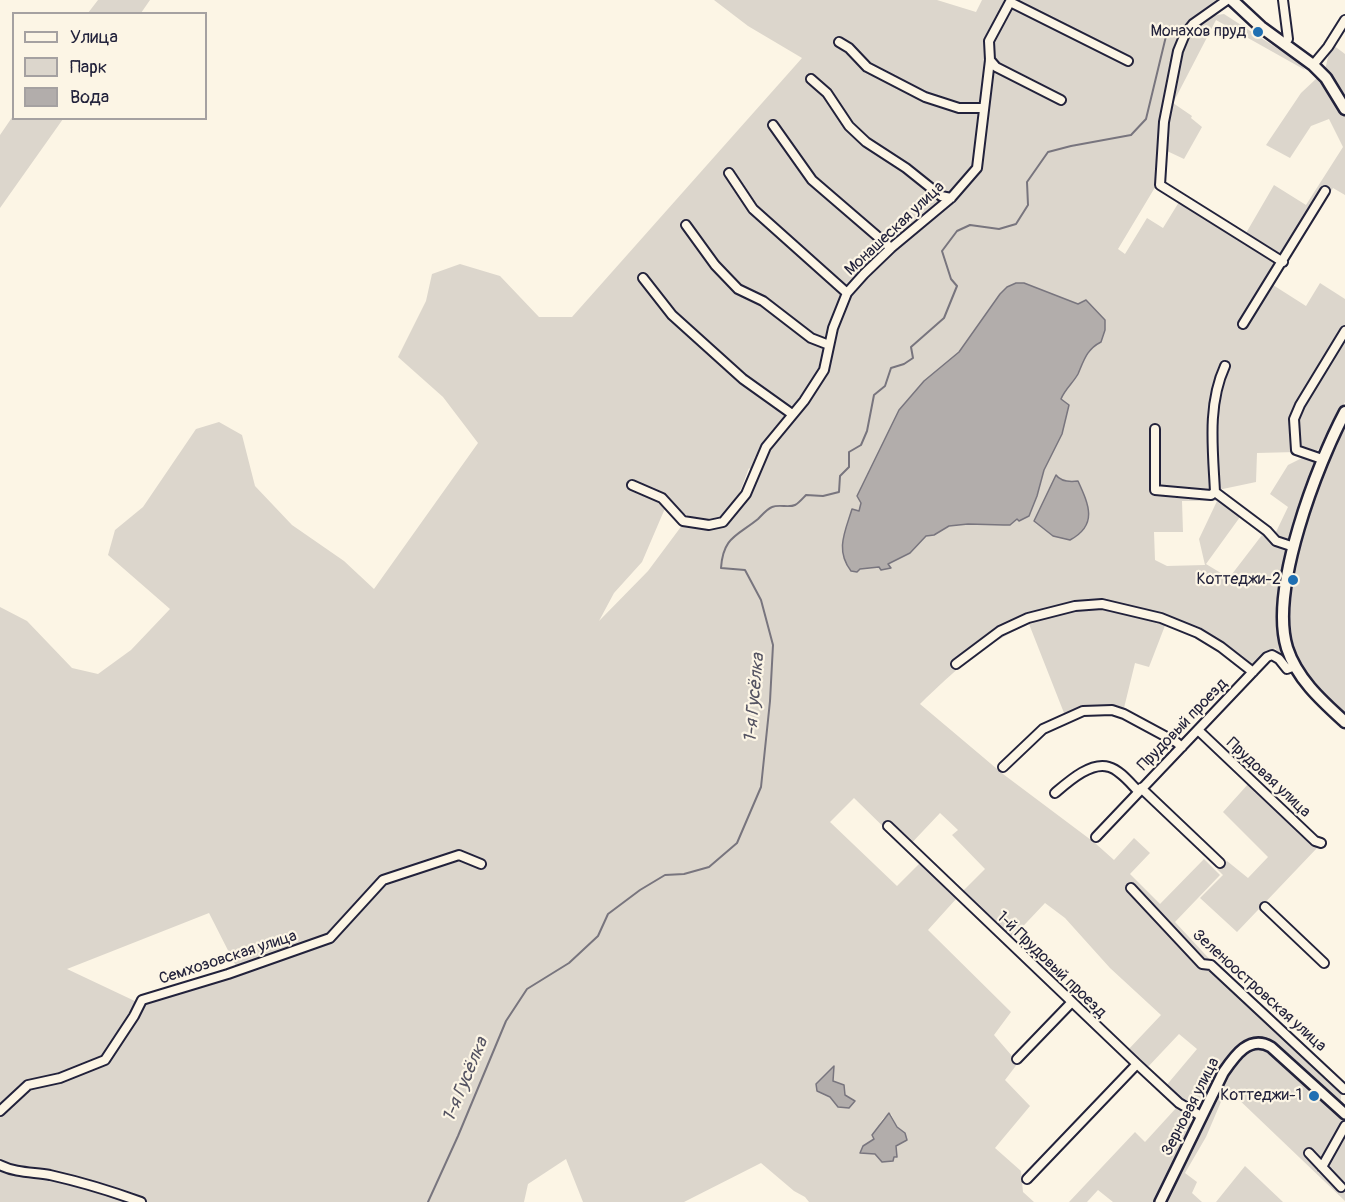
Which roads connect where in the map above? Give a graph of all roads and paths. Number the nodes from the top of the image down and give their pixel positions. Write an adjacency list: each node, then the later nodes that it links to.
1 (1227, 0): 21 (street)
2 (1232, 0): 7 (main road)
3 (1283, 0): 7 (street)
4 (1011, 1): 8 (street, Монашеская улица); 9 (street)
5 (1345, 20): 10 (street)
6 (839, 42): 13 (street)
7 (1284, 44): 10 (main road)
8 (990, 60): 12 (street); 13 (street, Монашеская улица)
9 (1128, 61)
10 (1313, 65): 14 (main road)
11 (811, 79): 18 (street)
12 (1061, 100)
13 (984, 108): 18 (street, Монашеская улица)
14 (1345, 108)
15 (773, 125): 20 (street)
16 (729, 173): 23 (street)
17 (1325, 191): 21 (street)
18 (951, 198): 20 (street, Монашеская улица)
19 (686, 225): 26 (street)
20 (891, 248): 23 (street, Монашеская улица)
21 (1283, 262): 24 (street)
22 (643, 278): 29 (street)
23 (847, 293): 26 (street, Монашеская улица)
24 (1243, 324)
25 (1345, 331): 31 (street)
26 (829, 345): 29 (street, Монашеская улица)
27 (1225, 366): 33 (street)
28 (1345, 412): 31 (main road)
29 (792, 414): 32 (street, Монашеская улица)
30 (1155, 429): 33 (street)
31 (1322, 459): 34 (main road)
32 (632, 485)
33 (1215, 492): 34 (street)
34 (1294, 547): 36 (main road)
35 (956, 664): 37 (street)
36 (1295, 666): 37 (street, Прудовый проезд); 38 (main road)
37 (1253, 672): 39 (street, Прудовый проезд)
38 (1345, 723)
39 (1198, 730): 40 (street, Прудовый проезд); 46 (street, Прудовая улица)
40 (1182, 747): 41 (street); 42 (street, Прудовый проезд)
41 (1003, 767)
42 (1140, 790): 43 (street); 45 (street, Прудовый проезд); 47 (street)
43 (1055, 793)
44 (888, 826): 52 (street, 1-й Прудовый проезд)
45 (1096, 837)
46 (1321, 843)
47 (1220, 863)
48 (481, 864): 58 (street, Семхозовская улица)
49 (1131, 888): 56 (street, Зеленоостровская улица)
50 (1265, 907): 51 (street)
51 (1324, 963)
52 (1071, 1003): 54 (street); 55 (street, 1-й Прудовый проезд)
53 (1264, 1043): 57 (street, Зеленоостровская улица); 59 (street, Зерновая улица)
54 (1017, 1059)
55 (1137, 1064): 59 (street, 1-й Прудовый проезд); 64 (street)
56 (1345, 1090)
57 (1344, 1110)
58 (0, 1111)
59 (1201, 1116): 67 (street, Зерновая улица)
60 (1345, 1126): 63 (street)
61 (1309, 1153): 63 (street)
62 (0, 1165): 66 (street)
63 (1322, 1167): 65 (street)
64 (1027, 1179)
65 (1341, 1187)
66 (141, 1202)
67 (1160, 1202)

